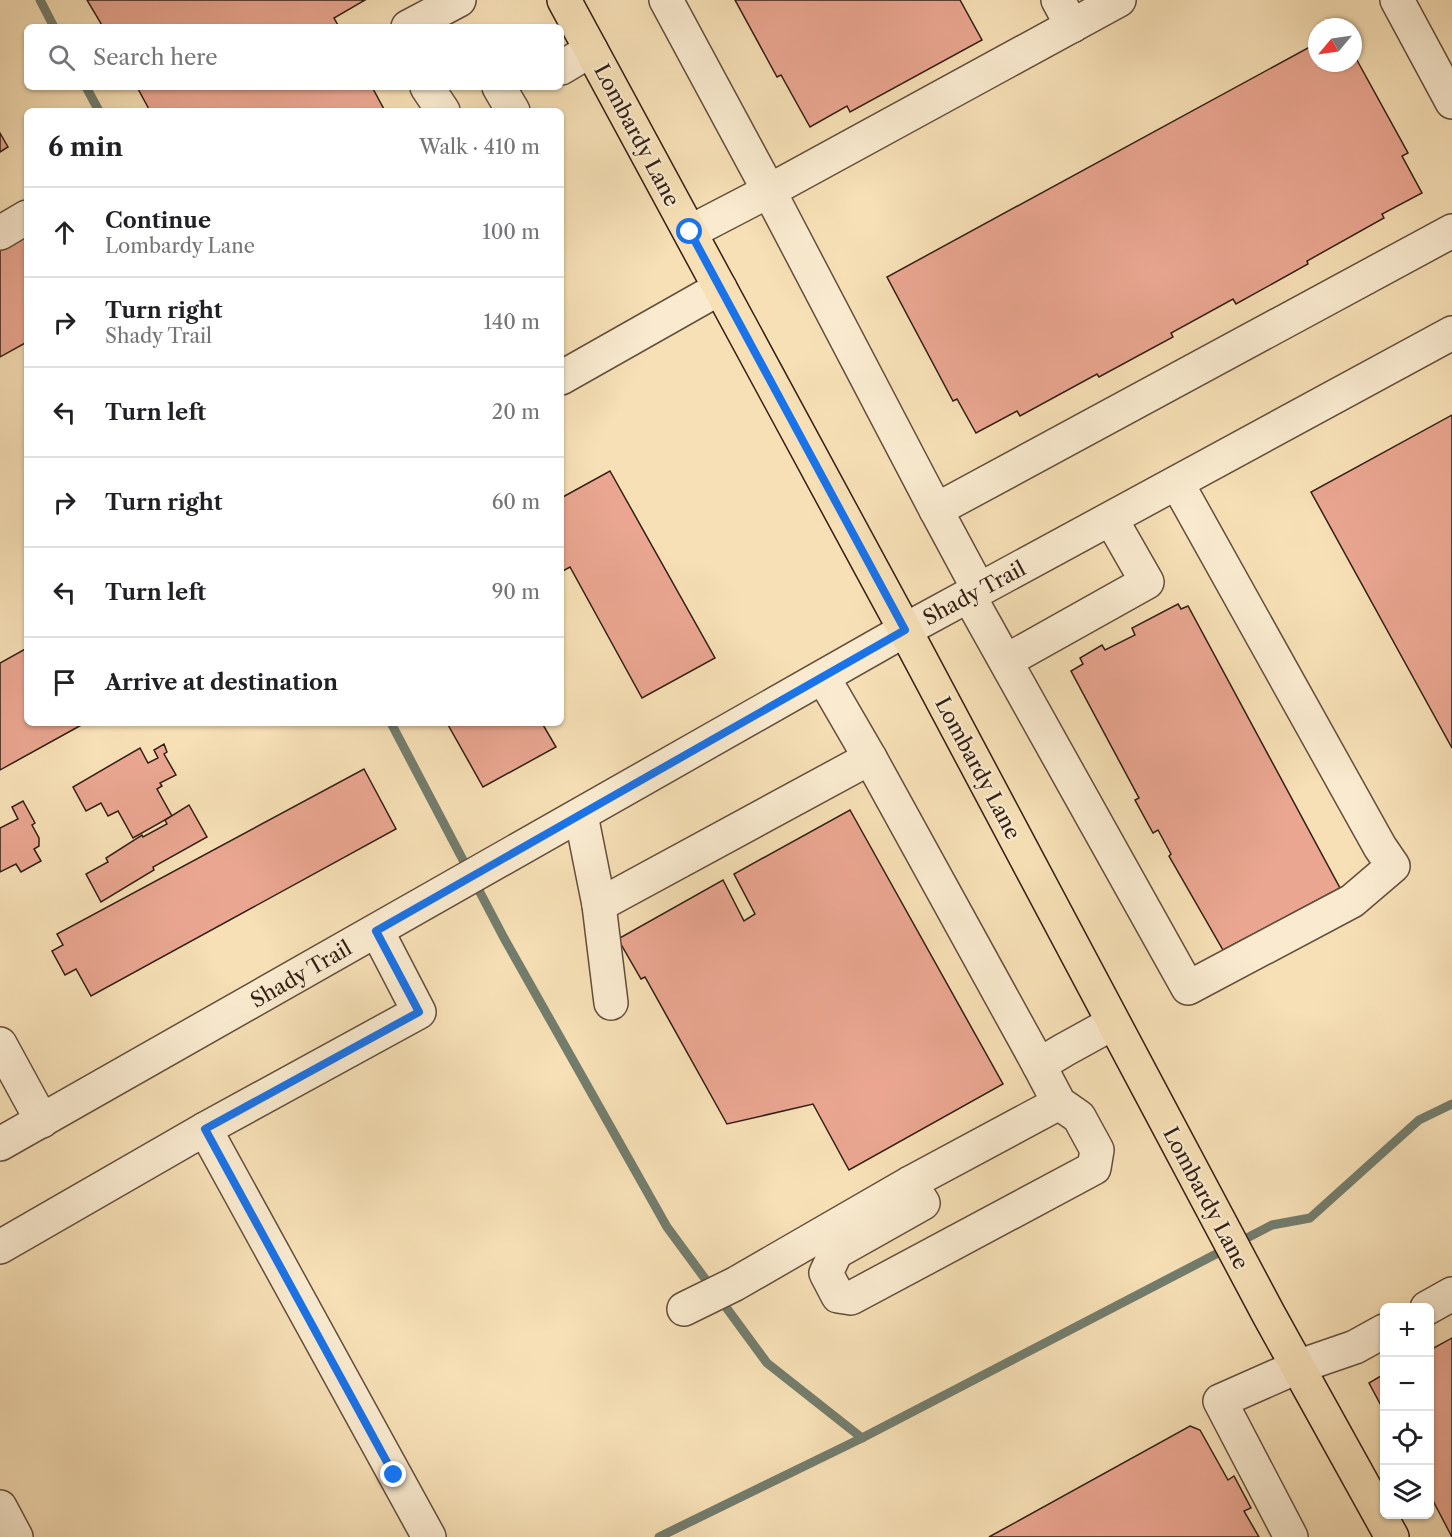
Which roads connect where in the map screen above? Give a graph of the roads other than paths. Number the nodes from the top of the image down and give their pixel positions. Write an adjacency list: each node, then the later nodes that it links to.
1 (564, 0): 8 (main road, Lombardy Lane)
2 (666, 0): 13 (street)
3 (1119, 0): 6 (street)
4 (1397, 0): 11 (street)
5 (459, 10): 7 (street)
6 (1065, 13): 13 (street)
7 (417, 24)
8 (591, 50): 9 (street); 17 (main road, Lombardy Lane)
9 (564, 66)
10 (429, 90): 12 (street)
11 (1452, 102)
12 (441, 108)
13 (769, 191): 17 (street); 22 (street)
14 (24, 219): 16 (street)
15 (1452, 231): 22 (street)
16 (0, 232)
17 (690, 232): 18 (main road, Lombardy Lane)
18 (720, 288): 20 (street); 25 (main road, Lombardy Lane)
19 (1452, 333): 21 (street, Shady Trail)
20 (564, 376)
21 (1177, 483): 23 (street, Shady Trail); 26 (street)
22 (936, 510): 24 (street)
23 (1111, 519): 24 (street, Shady Trail); 26 (street)
24 (974, 593): 25 (street, Shady Trail); 26 (street)
25 (905, 630): 27 (street, Shady Trail); 33 (main road, Lombardy Lane)
26 (1005, 661)
27 (823, 677): 28 (street); 29 (street, Shady Trail)
28 (870, 758): 30 (street); 35 (street)
29 (581, 815): 30 (street); 31 (street, Shady Trail)
30 (599, 905): 32 (street)
31 (376, 931): 37 (street, Shady Trail); 38 (street)
32 (611, 1003)
33 (1113, 1023): 35 (street); 46 (main road, Lombardy Lane)
34 (0, 1044): 37 (street)
35 (1040, 1065): 36 (street)
36 (1059, 1103): 40 (street); 40 (street)
37 (42, 1121): 39 (street, Shady Trail)
38 (205, 1129): 41 (street); 49 (street)
39 (0, 1144)
40 (910, 1183): 44 (street)
41 (0, 1247)
42 (1452, 1294): 43 (street)
43 (1434, 1304)
44 (684, 1309)
45 (1380, 1333): 46 (street)
46 (1298, 1368): 50 (street); 51 (main road, Lombardy Lane)
47 (0, 1507): 48 (street)
48 (16, 1537)
49 (429, 1537)
50 (1292, 1537)
51 (1392, 1537)

